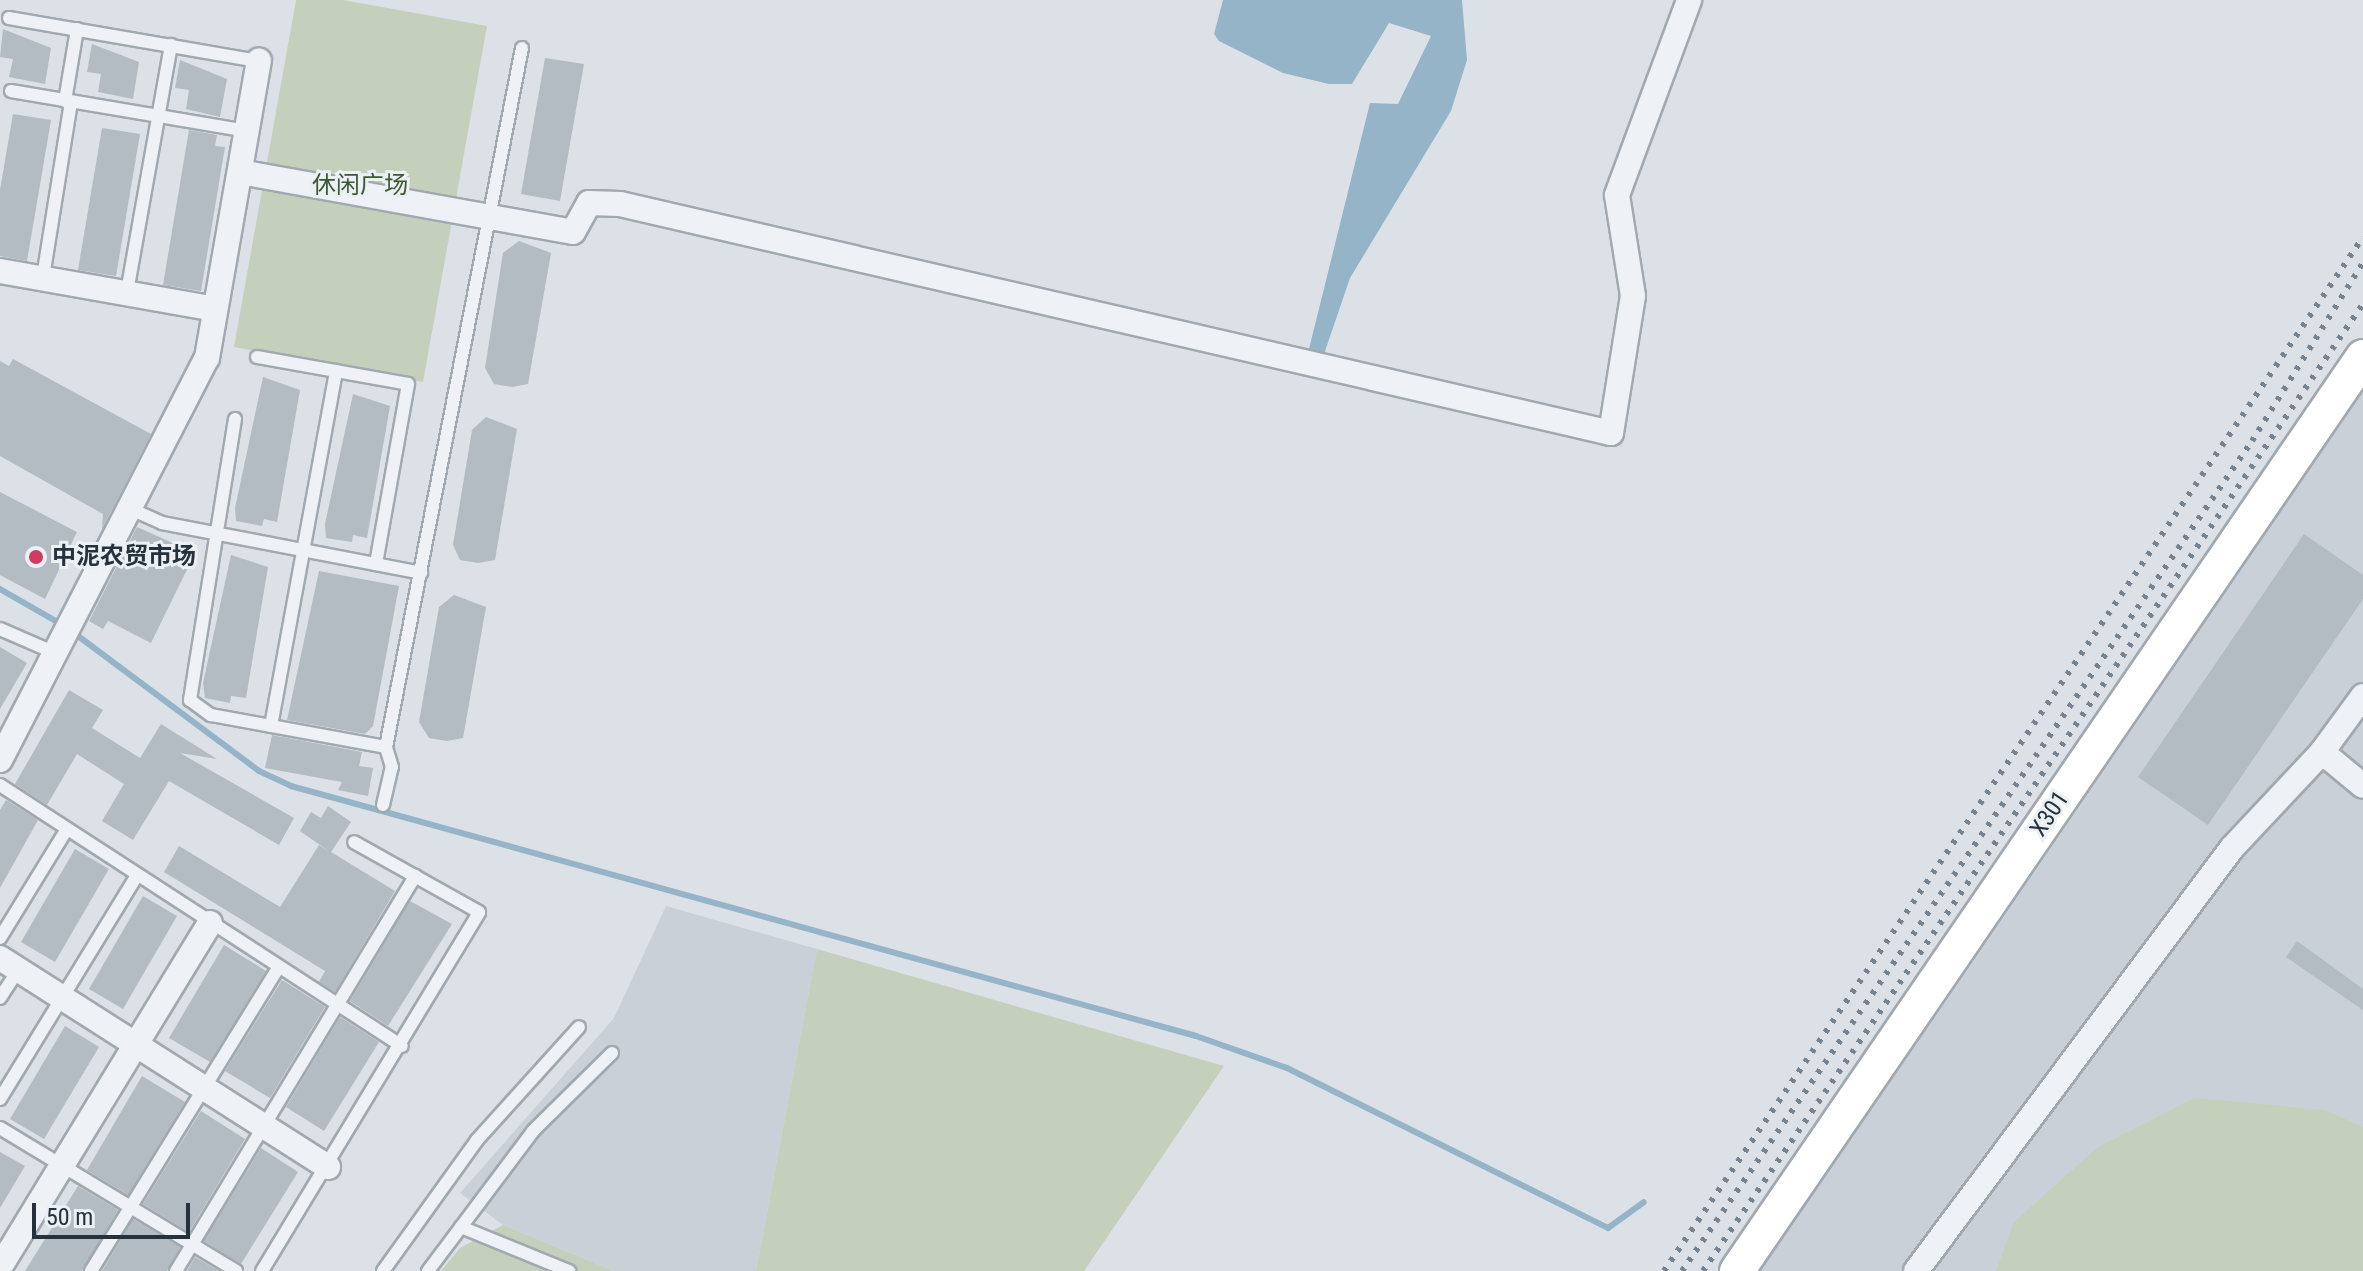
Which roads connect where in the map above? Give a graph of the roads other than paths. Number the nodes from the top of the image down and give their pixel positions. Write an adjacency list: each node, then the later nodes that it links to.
1 (1689, 0): 12 (street)
2 (9, 18): 3 (lane)
3 (77, 29): 4 (lane); 8 (lane)
4 (171, 45): 6 (lane); 9 (lane)
5 (522, 48): 12 (lane)
6 (259, 61): 10 (street)
7 (11, 91): 8 (lane)
8 (68, 102): 9 (lane); 14 (lane)
9 (157, 117): 10 (lane); 15 (lane)
10 (247, 131): 11 (street)
11 (240, 172): 12 (street); 16 (street)
12 (490, 215): 25 (lane)
13 (0, 271): 14 (street)
14 (43, 277): 15 (street)
15 (127, 292): 16 (street)
16 (215, 309): 21 (street)
17 (257, 357): 19 (lane)
18 (2363, 357): 68 (main road, X301 / X301)
19 (336, 371): 23 (lane); 24 (lane)
20 (235, 419): 22 (lane)
21 (133, 510): 22 (lane); 27 (street)
22 (214, 534): 23 (lane); 29 (lane)
23 (304, 551): 24 (lane); 29 (lane)
24 (376, 564): 25 (lane)
25 (421, 573): 30 (lane)
26 (0, 629): 27 (lane)
27 (61, 636): 32 (street)
28 (2363, 696): 31 (street)
29 (271, 726): 30 (lane)
30 (386, 747): 35 (lane)
31 (2322, 752): 34 (street); 69 (street)
32 (0, 760)
33 (0, 785): 36 (lane)
34 (2363, 786)
35 (383, 805)
36 (67, 829): 38 (lane); 41 (lane)
37 (354, 842): 39 (lane)
38 (137, 875): 40 (lane); 45 (lane)
39 (415, 876): 46 (lane); 49 (lane)
40 (210, 923): 43 (lane); 48 (street)
41 (0, 938)
42 (9, 964): 44 (lane); 45 (street)
43 (279, 967): 46 (lane); 51 (lane)
44 (0, 998)
45 (63, 998): 48 (street); 52 (lane)
46 (339, 1006): 49 (lane); 53 (lane)
47 (579, 1027): 65 (lane)
48 (136, 1045): 51 (street); 55 (street)
49 (402, 1046): 56 (lane)
50 (612, 1053): 58 (lane)
51 (205, 1089): 53 (street); 57 (lane)
52 (0, 1099)
53 (265, 1127): 56 (street); 59 (lane)
54 (0, 1128): 55 (lane)
55 (61, 1165): 57 (lane); 60 (street)
56 (328, 1167): 64 (lane)
57 (130, 1207): 59 (lane); 61 (lane)
58 (461, 1227): 66 (lane); 67 (lane)
59 (192, 1244): 62 (lane); 63 (lane)
60 (0, 1267)
61 (91, 1271)
62 (176, 1271)
63 (236, 1271)
64 (262, 1271)
65 (383, 1271)
66 (428, 1271)
67 (569, 1271)
68 (1737, 1271)
69 (1916, 1271)

